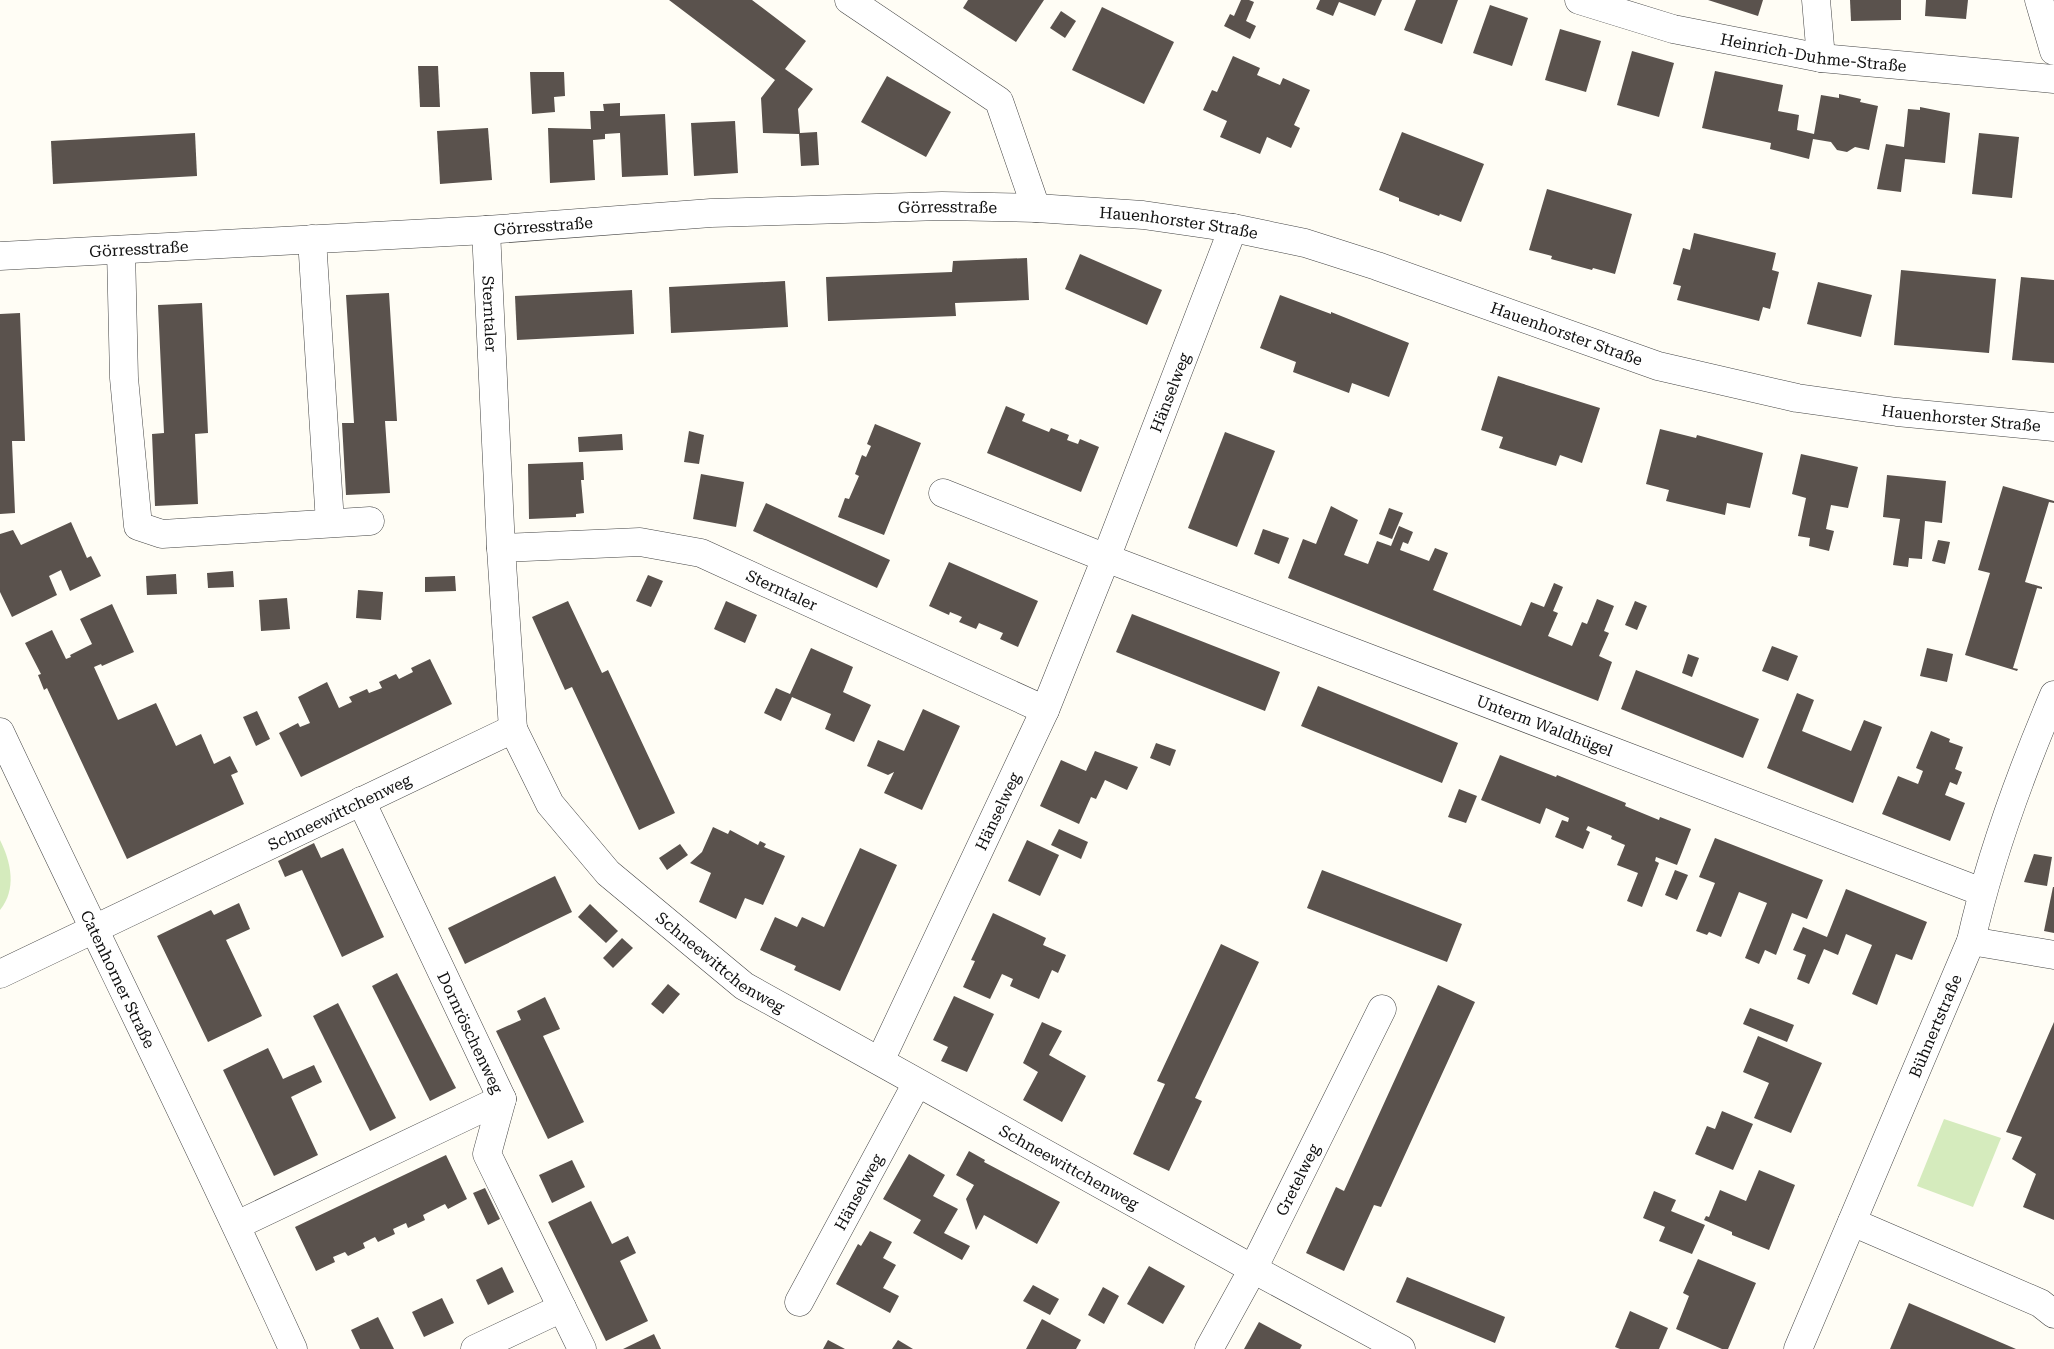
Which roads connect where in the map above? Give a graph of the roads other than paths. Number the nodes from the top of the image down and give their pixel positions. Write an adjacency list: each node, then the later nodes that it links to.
1 (849, 0): 8 (street)
2 (1579, 0): 6 (street, Heinrich-Duhme-Straße)
3 (1816, 0): 6 (street)
4 (2038, 0): 5 (street)
5 (2054, 50)
6 (1821, 58): 7 (street, Heinrich-Duhme-Straße)
7 (2054, 79)
8 (1036, 208): 9 (street, Görresstraße); 11 (street, Görresstraße)
9 (1086, 210): 10 (street, Hauenhorster Straße)
10 (1233, 228): 15 (street, Hauenhorster Straße); 20 (street, Hänselweg)
11 (486, 230): 12 (street, Görresstraße); 19 (street, Sterntaler)
12 (312, 240): 13 (street, Görresstraße); 18 (street)
13 (121, 250): 14 (street, Görresstraße); 18 (street)
14 (0, 256)
15 (2054, 427)
16 (943, 493): 20 (street)
17 (370, 521): 18 (street)
18 (330, 523)
19 (501, 548): 22 (street, Sterntaler); 23 (street, Sterntaler)
20 (1106, 558): 22 (street, Hänselweg); 26 (street, Unterm Waldhügel)
21 (2054, 695): 26 (street, Bühnertstraße)
22 (1045, 710): 32 (street, Hänselweg)
23 (512, 729): 25 (street, Schneewittchenweg); 32 (street, Schneewittchenweg)
24 (0, 732): 27 (street, Catenhorner Straße)
25 (361, 801): 27 (street, Schneewittchenweg); 34 (street, Dornröschenweg)
26 (1982, 892): 28 (street, Bühnertstraße)
27 (93, 930): 30 (street, Schneewittchenweg); 36 (street, Catenhorner Straße)
28 (1971, 941): 29 (street); 35 (street, Bühnertstraße)
29 (2054, 956)
30 (0, 974)
31 (1382, 1009): 37 (street, Gretelweg)
32 (880, 1061): 33 (street, Schneewittchenweg)
33 (917, 1083): 37 (street, Schneewittchenweg); 38 (street, Hänselweg)
34 (502, 1099): 36 (street); 39 (street, Dornröschenweg)
35 (1852, 1222): 40 (street); 46 (street, Bühnertstraße)
36 (237, 1225): 41 (street, Catenhorner Straße)
37 (1253, 1270): 44 (street, Gretelweg); 45 (street, Schneewittchenweg)
38 (799, 1302)
39 (562, 1308): 42 (street); 43 (street, Dornröschenweg)
40 (2054, 1314)
41 (293, 1349)
42 (475, 1349)
43 (582, 1349)
44 (1209, 1349)
45 (1401, 1349)
46 (1798, 1349)

